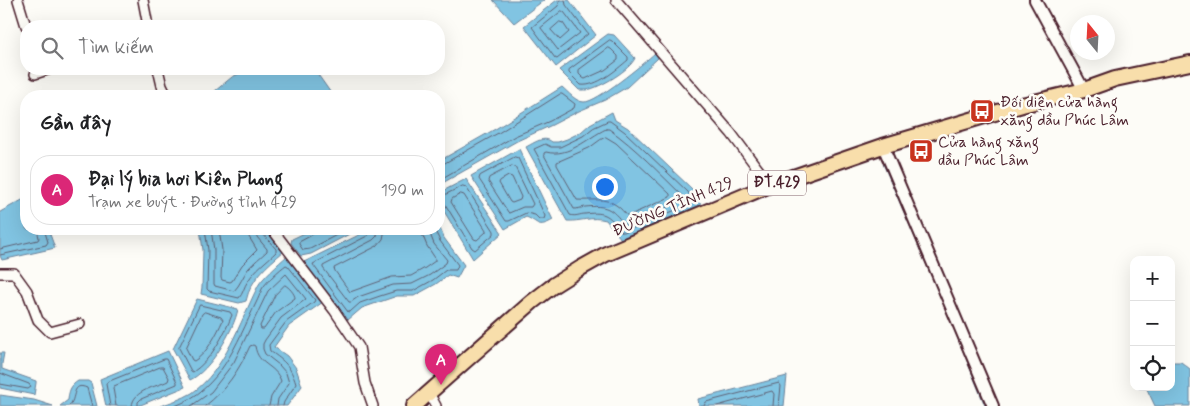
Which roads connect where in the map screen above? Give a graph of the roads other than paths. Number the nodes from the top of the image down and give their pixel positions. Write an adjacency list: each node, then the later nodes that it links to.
1 (18, 0): 5 (street)
2 (143, 0): 6 (street)
3 (616, 0): 12 (street)
4 (1035, 0): 10 (street)
5 (24, 20)
6 (147, 20)
7 (1190, 63): 10 (main road, ĐƯỜNG TỈNH 429 / ĐT.429)
8 (159, 75): 9 (street)
9 (164, 90)
10 (1084, 90): 11 (main road, ĐƯỜNG TỈNH 429 / ĐT.429)
11 (883, 146): 12 (main road, ĐƯỜNG TỈNH 429 / ĐT.429); 20 (street)
12 (770, 185): 16 (main road, ĐƯỜNG TỈNH 429 / ĐT.429)
13 (277, 235): 17 (street)
14 (0, 273): 15 (street)
15 (80, 324)
16 (429, 393): 18 (main road, ĐƯỜNG TỈNH 429 / ĐT.429); 19 (street)
17 (373, 406)
18 (414, 406)
19 (436, 406)
20 (992, 406)

